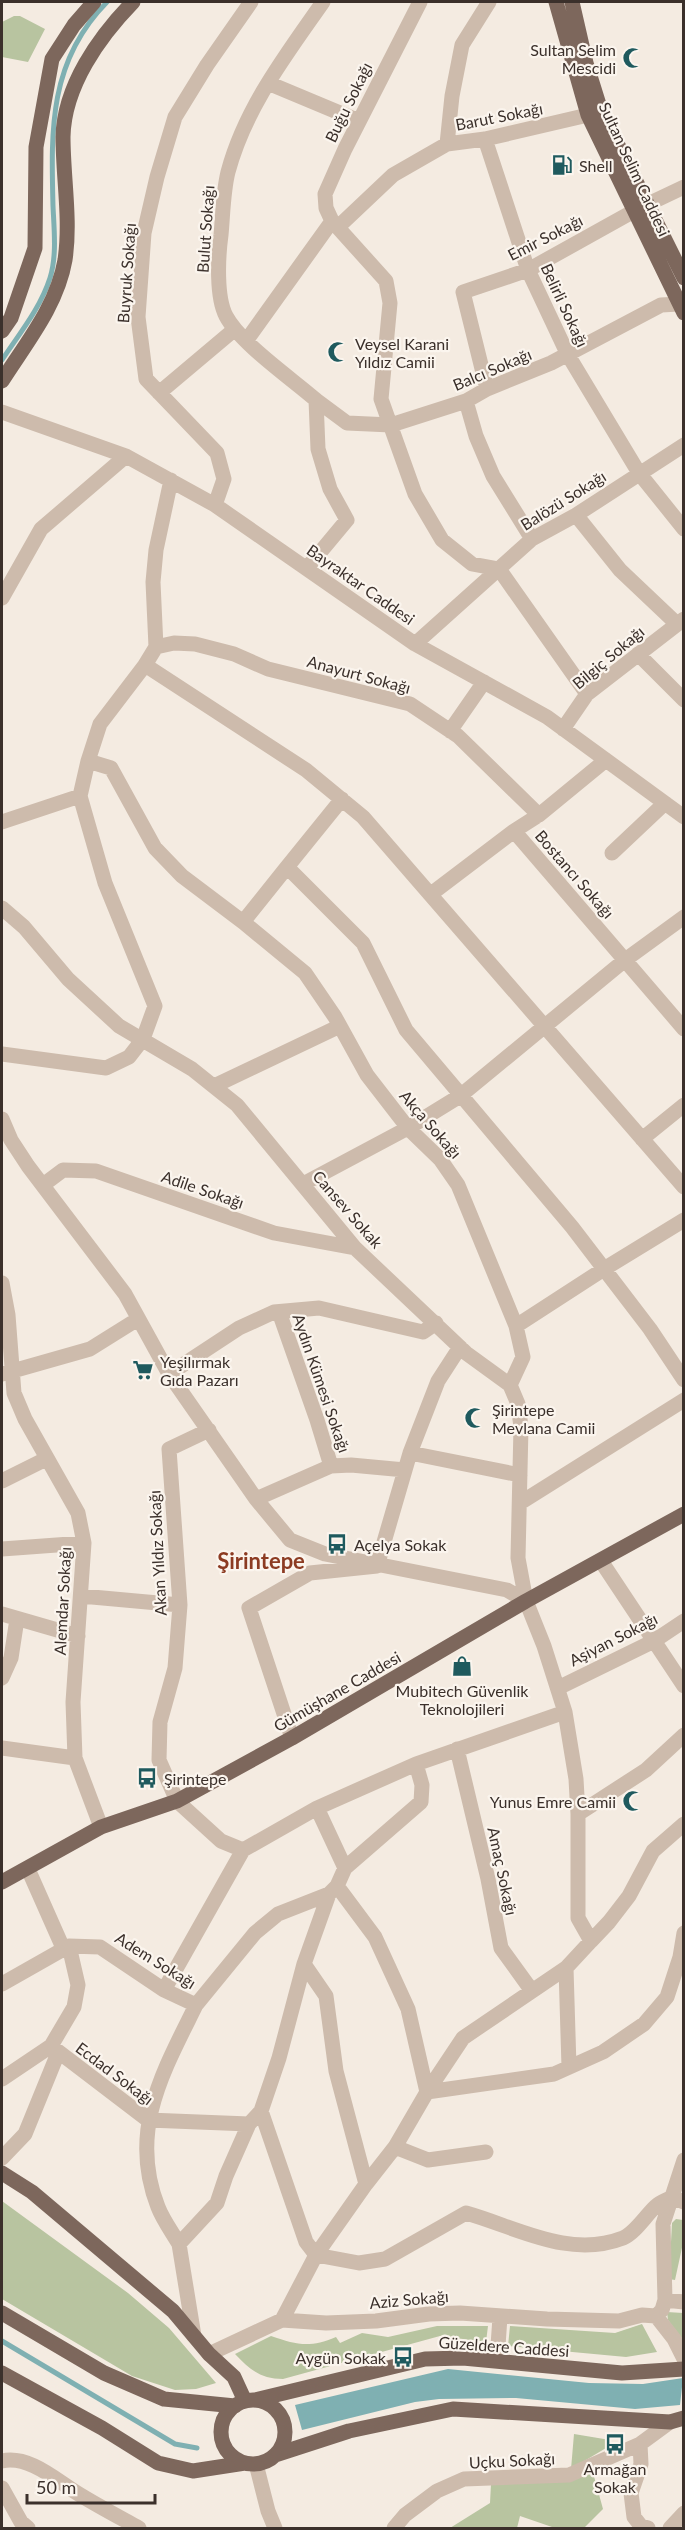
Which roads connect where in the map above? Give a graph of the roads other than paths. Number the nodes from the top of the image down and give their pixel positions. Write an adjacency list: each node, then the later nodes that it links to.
1 (133, 2): 24 (main road)
2 (251, 2): 26 (street, Buyruk Sokağı)
3 (323, 2): 9 (street, Bulut Sokağı)
4 (420, 2): 11 (street, Buğu Sokağı)
5 (489, 2): 13 (street)
6 (556, 2): 10 (main road, Sultan Selim Caddesi)
7 (572, 2): 10 (main road, Sultan Selim Caddesi)
8 (86, 5): 21 (main road)
9 (268, 83): 11 (street); 20 (street, Bulut Sokağı)
10 (595, 113): 12 (street, Barut Sokağı); 15 (main road, Sultan Selim Caddesi)
11 (359, 120): 16 (street, Buğu Sokağı)
12 (486, 139): 13 (street, Barut Sokağı); 17 (street, Belirli Sokağı)
13 (447, 144): 16 (street, Barut Sokağı)
14 (684, 188): 15 (street, Emir Sokağı)
15 (640, 208): 17 (street, Emir Sokağı); 18 (main road, Sultan Selim Caddesi); 19 (main road, Sultan Selim Caddesi)
16 (335, 224): 22 (street, Barut Sokağı); 30 (street)
17 (528, 270): 23 (street, Belirli Sokağı); 25 (street, Emir Sokağı)
18 (684, 278)
19 (682, 305): 23 (street, Balcı Sokağı)
20 (236, 329): 22 (street, Bulut Sokağı); 26 (street)
21 (2, 331)
22 (246, 341): 27 (street, Bulut Sokağı)
23 (568, 355): 25 (street, Balcı Sokağı); 33 (street, Belirli Sokağı)
24 (2, 381)
25 (487, 389): 28 (street, Balcı Sokağı)
26 (159, 393): 35 (street, Buyruk Sokağı)
27 (316, 400): 30 (street, Balcı Sokağı); 39 (street)
28 (466, 401): 30 (street, Balcı Sokağı); 38 (street)
29 (2, 412): 32 (street, Bayraktar Caddesi)
30 (391, 425): 40 (street)
31 (684, 445): 33 (street, Balözü Sokağı)
32 (126, 456): 34 (street, Bayraktar Caddesi); 41 (street)
33 (639, 473): 36 (street, Balözü Sokağı); 37 (street, Belirli Sokağı)
34 (171, 480): 35 (street, Bayraktar Caddesi); 44 (street)
35 (215, 505): 39 (street, Bayraktar Caddesi)
36 (576, 515): 38 (street, Balözü Sokağı); 42 (street)
37 (684, 529)
38 (532, 539): 40 (street, Balözü Sokağı)
39 (307, 568): 43 (street, Bayraktar Caddesi)
40 (499, 569): 43 (street, Balözü Sokağı); 48 (street)
41 (2, 597)
42 (680, 622): 45 (street, Bilgiç Sokağı)
43 (415, 644): 47 (street, Bayraktar Caddesi)
44 (156, 647): 46 (street); 51 (street, Anayurt Sokağı)
45 (638, 654): 48 (street, Bilgiç Sokağı); 49 (street)
46 (145, 665): 53 (street); 55 (street)
47 (484, 682): 50 (street, Bayraktar Caddesi); 51 (street)
48 (587, 694): 50 (street, Bilgiç Sokağı)
49 (684, 700)
50 (563, 729): 52 (street, Bayraktar Caddesi)
51 (450, 731): 57 (street, Anayurt Sokağı)
52 (606, 760): 56 (street, Bayraktar Caddesi); 57 (street, Bostancı Sokağı)
53 (88, 761): 54 (street); 66 (street, Akça Sokağı)
54 (80, 796): 59 (street); 71 (street)
55 (342, 799): 62 (street); 63 (street)
56 (665, 804): 58 (street, Bayraktar Caddesi); 61 (street)
57 (539, 816): 60 (street, Bostancı Sokağı)
58 (684, 817)
59 (2, 822)
60 (514, 831): 63 (street); 67 (street, Bostancı Sokağı)
61 (612, 853)
62 (286, 867): 66 (street); 74 (street)
63 (432, 894): 68 (street)
64 (2, 908): 71 (street, Cansev Sokak)
65 (684, 917): 67 (street)
66 (243, 922): 69 (street, Akça Sokağı)
67 (625, 960): 68 (street); 70 (street, Bostancı Sokağı)
68 (546, 1025): 74 (street); 78 (street)
69 (340, 1026): 73 (street); 77 (street, Akça Sokağı)
70 (684, 1029)
71 (143, 1039): 72 (street); 73 (street, Cansev Sokak)
72 (2, 1054)
73 (214, 1086): 79 (street, Cansev Sokak)
74 (460, 1096): 77 (street); 84 (street)
75 (684, 1105): 78 (street)
76 (2, 1119): 80 (street)
77 (408, 1128): 79 (street); 89 (street, Akça Sokağı)
78 (642, 1139): 81 (street)
79 (303, 1184): 83 (street, Cansev Sokak)
80 (44, 1185): 83 (street, Adile Sokağı); 87 (street)
81 (684, 1187)
82 (684, 1220): 84 (street)
83 (356, 1248): 88 (street, Cansev Sokak)
84 (604, 1269): 89 (street); 93 (street)
85 (2, 1283): 91 (street, Alemdar Sokağı)
86 (279, 1312): 88 (street); 92 (street); 99 (street, Aydın Kümesi Sokağı)
87 (138, 1319): 91 (street); 92 (street)
88 (436, 1323): 90 (street, Cansev Sokak)
89 (516, 1326): 94 (street, Akça Sokağı)
90 (460, 1347): 94 (street, Cansev Sokak); 97 (street)
91 (7, 1373): 98 (street, Alemdar Sokağı)
92 (169, 1374): 96 (street)
93 (684, 1380)
94 (510, 1385): 101 (street)
95 (684, 1400): 104 (street)
96 (209, 1430): 103 (street); 112 (street, Akan Yıldız Sokağı)
97 (410, 1453): 100 (street); 101 (street)
98 (46, 1459): 102 (street); 106 (street, Alemdar Sokağı)
99 (331, 1466): 100 (street, Aydın Kümesi Sokağı); 103 (street, Aydın Kümesi Sokağı)
100 (405, 1470): 109 (street)
101 (520, 1475): 104 (street)
102 (2, 1481)
103 (256, 1499): 109 (street)
104 (520, 1503): 111 (street)
105 (683, 1516): 108 (main road, Gümüşhane Caddesi)
106 (84, 1543): 107 (street); 110 (street, Alemdar Sokağı)
107 (2, 1549)
108 (601, 1561): 111 (main road, Gümüşhane Caddesi); 117 (street)
109 (377, 1566): 111 (street); 123 (street)
110 (81, 1596): 112 (street); 116 (street, Alemdar Sokağı)
111 (526, 1601): 120 (street); 123 (main road, Gümüşhane Caddesi)
112 (180, 1605): 128 (street, Akan Yıldız Sokağı)
113 (2, 1614): 114 (street)
114 (17, 1619): 116 (street); 118 (street)
115 (684, 1621): 117 (street, Aşiyan Sokağı)
116 (78, 1636): 126 (street, Alemdar Sokağı)
117 (654, 1641): 119 (street); 120 (street, Aşiyan Sokağı)
118 (2, 1678)
119 (684, 1686)
120 (558, 1688): 121 (street)
121 (565, 1712): 125 (street); 130 (street)
122 (684, 1735): 130 (street)
123 (292, 1738): 128 (main road, Gümüşhane Caddesi)
124 (2, 1748): 126 (street)
125 (457, 1749): 127 (street); 145 (street, Amaç Sokağı)
126 (75, 1758): 132 (street, Alemdar Sokağı)
127 (416, 1764): 129 (street); 134 (street)
128 (177, 1801): 132 (main road, Gümüşhane Caddesi); 133 (street)
129 (318, 1808): 133 (street); 134 (street)
130 (578, 1814): 139 (street)
131 (684, 1824): 139 (street)
132 (101, 1827): 135 (main road, Gümüşhane Caddesi)
133 (243, 1850): 144 (street)
134 (345, 1868): 137 (street)
135 (28, 1869): 136 (main road, Gümüşhane Caddesi); 140 (street)
136 (2, 1882)
137 (333, 1890): 141 (street); 146 (street, Adem Sokağı); 150 (street)
138 (684, 1932): 148 (street)
139 (591, 1941): 142 (street)
140 (66, 1947): 143 (street); 144 (street, Adem Sokağı); 147 (street)
141 (304, 1964): 151 (street); 159 (street)
142 (566, 1968): 145 (street); 148 (street)
143 (2, 1984)
144 (164, 1990): 146 (street, Adem Sokağı)
145 (532, 1991): 150 (street)
146 (196, 2005): 152 (street)
147 (55, 2050): 149 (street, Ecdad Sokağı); 152 (street, Ecdad Sokağı); 156 (street)
148 (569, 2067): 150 (street)
149 (2, 2079)
150 (427, 2092): 154 (street)
151 (261, 2112): 153 (street); 162 (street)
152 (148, 2121): 153 (street); 161 (street)
153 (249, 2124): 161 (street)
154 (395, 2147): 155 (street); 159 (street)
155 (486, 2152)
156 (2, 2158)
157 (684, 2160): 160 (street)
158 (2, 2173): 169 (main road)
159 (366, 2184): 162 (street)
160 (678, 2200): 162 (street); 163 (street)
161 (179, 2244): 169 (street)
162 (316, 2255): 168 (street)
163 (665, 2300): 164 (street); 166 (street)
164 (684, 2302)
165 (2, 2313): 175 (main road, Güzeldere Caddesi)
166 (656, 2316): 167 (street, Aziz Sokağı); 172 (street)
167 (500, 2317): 168 (street, Aziz Sokağı); 171 (street)
168 (282, 2320): 170 (street, Aziz Sokağı)
169 (194, 2336): 170 (main road)
170 (208, 2354): 175 (main road)
171 (497, 2360): 173 (main road, Güzeldere Caddesi); 175 (main road, Güzeldere Caddesi)
172 (684, 2360)
173 (684, 2369)
174 (2, 2373): 180 (main road)
175 (245, 2402): 178 (main road); 180 (main road)
176 (677, 2420): 177 (street, Uçku Sokağı); 178 (main road)
177 (640, 2444): 186 (street, Uçku Sokağı); 187 (street)
178 (275, 2456): 180 (main road)
179 (2, 2461): 184 (street)
180 (250, 2463): 185 (street)
181 (2, 2488): 183 (street)
182 (684, 2513): 188 (street)
183 (28, 2529)
184 (139, 2529)
185 (275, 2529)
186 (394, 2529)
187 (648, 2529)
188 (670, 2529)

